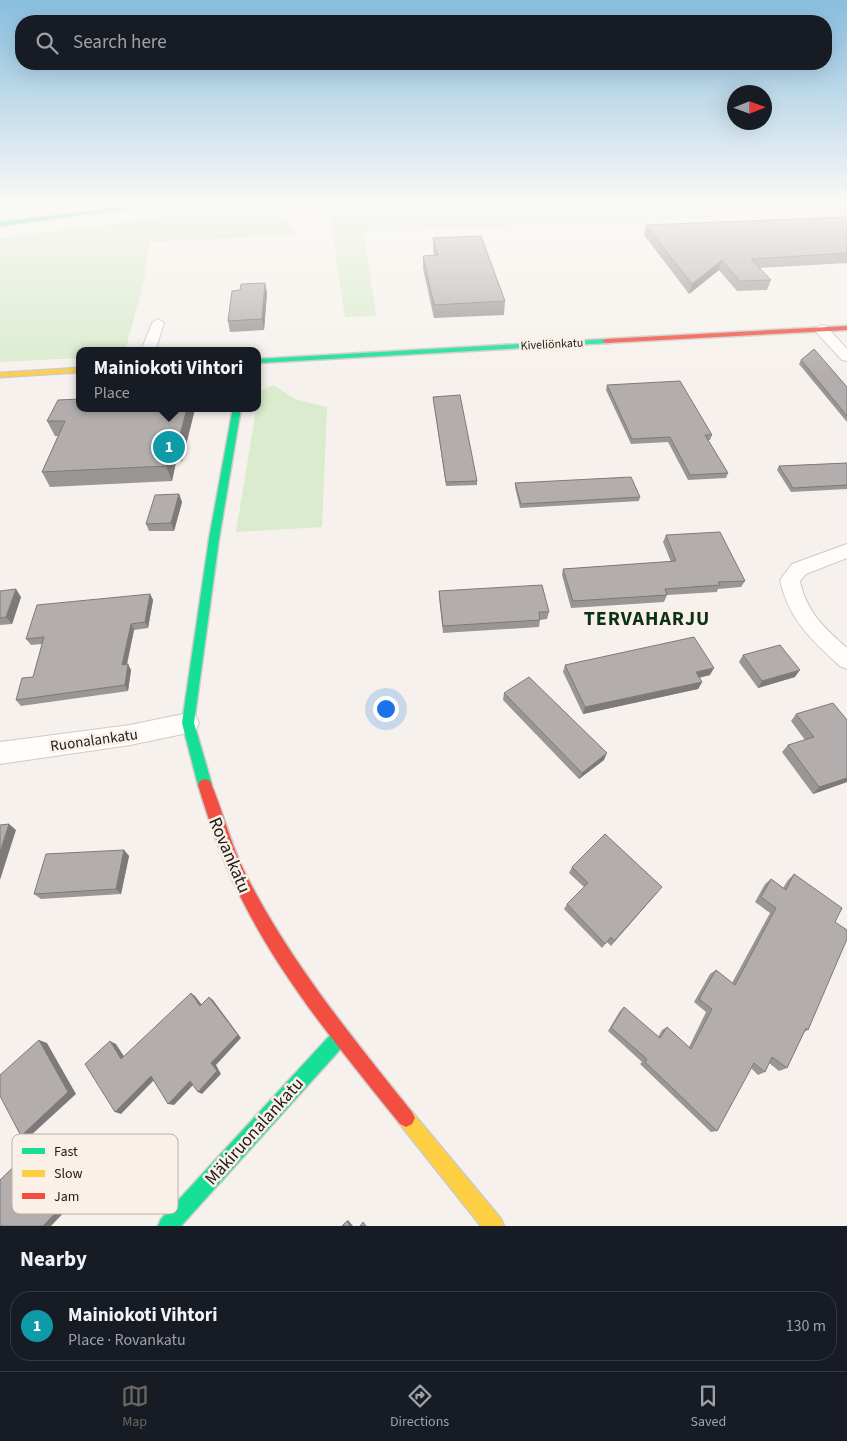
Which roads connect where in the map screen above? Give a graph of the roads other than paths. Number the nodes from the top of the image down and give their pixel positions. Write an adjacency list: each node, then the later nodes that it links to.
1 (158, 323): 4 (street)
2 (847, 328): 3 (main road, Kiveliönkatu)
3 (821, 329): 5 (street); 6 (main road, Kiveliönkatu)
4 (149, 347)
5 (847, 357)
6 (261, 360)
7 (76, 370): 8 (main road)
8 (0, 375)
9 (236, 412): 12 (main road, Rovankatu)
10 (847, 551): 11 (street)
11 (847, 660)
12 (188, 723): 13 (street, Ruonalankatu); 14 (main road, Rovankatu)
13 (0, 753)
14 (340, 1037): 15 (main road, Mäkiruonalankatu); 16 (main road, Rovankatu)
15 (168, 1226)
16 (494, 1226)

